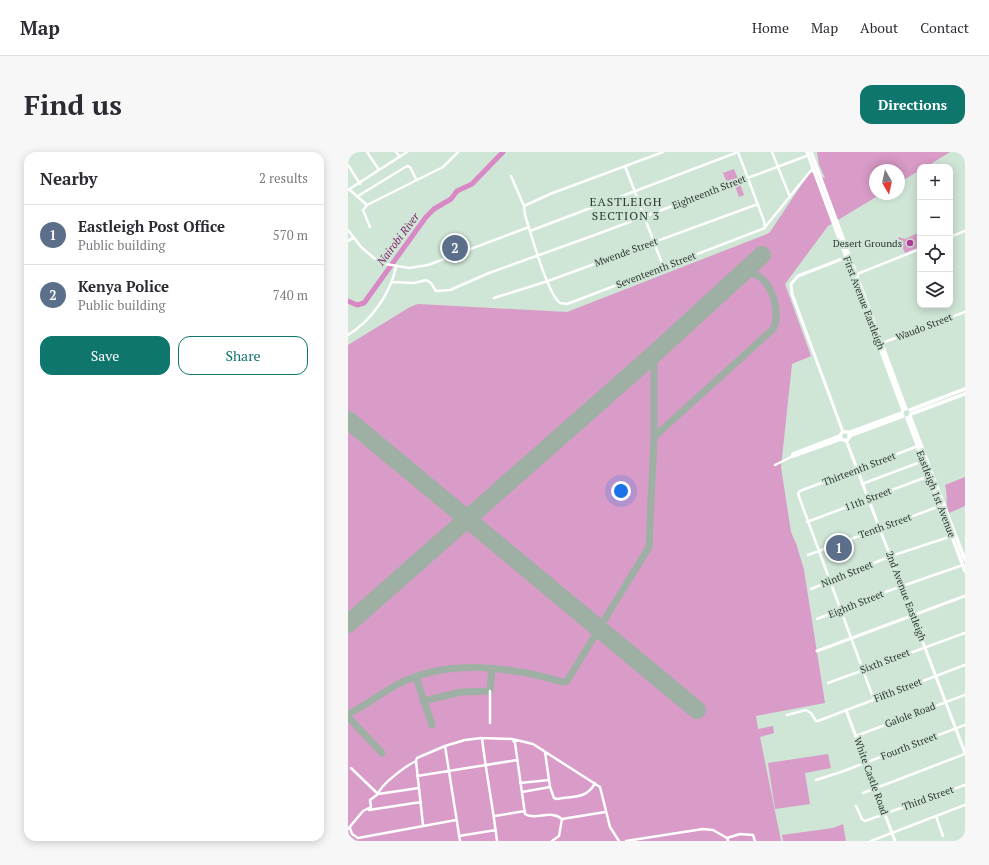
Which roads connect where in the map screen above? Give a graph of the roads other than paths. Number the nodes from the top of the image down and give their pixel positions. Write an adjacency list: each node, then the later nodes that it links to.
1 (367, 152): 14 (street)
2 (396, 152): 9 (street)
3 (407, 152): 9 (street)
4 (458, 152): 17 (street)
5 (663, 152): 11 (street)
6 (738, 152): 16 (street); 20 (street)
7 (772, 152): 12 (street)
8 (810, 153): 12 (street, Eighteenth Street); 13 (main road, First Avenue Eastleigh); 41 (main road, First Avenue Eastleigh)
9 (400, 157): 14 (street)
10 (348, 165): 18 (street)
11 (625, 166): 20 (street); 25 (street)
12 (777, 167): 16 (street, Eighteenth Street); 22 (street)
13 (813, 168): 22 (street, Seventeenth Street); 38 (main road, First Avenue Eastleigh)
14 (379, 170): 18 (street)
15 (511, 176): 25 (street)
16 (748, 178): 23 (street); 26 (street, Eighteenth Street)
17 (416, 179): 21 (street); 24 (street)
18 (360, 184): 19 (street)
19 (349, 190): 21 (street)
20 (635, 191): 26 (street); 29 (street)
21 (358, 196): 24 (street)
22 (790, 197): 27 (street, Seventeenth Street)
23 (758, 204): 27 (street); 35 (street, Mwende Street)
24 (367, 205): 28 (street)
25 (524, 206): 29 (street)
26 (644, 217): 35 (street); 37 (street, Eighteenth Street)
27 (765, 226): 40 (street, Seventeenth Street)
28 (370, 227)
29 (530, 229): 37 (street); 39 (street)
30 (348, 230): 33 (street)
31 (965, 231): 32 (street)
32 (952, 236)
33 (353, 238): 34 (street); 39 (street)
34 (348, 241)
35 (653, 242): 40 (street); 42 (street, Mwende Street)
36 (917, 250): 41 (street)
37 (539, 256): 42 (street); 43 (street, Eighteenth Street)
38 (847, 257): 50 (main road, First Avenue Eastleigh); 51 (street)
39 (395, 267): 43 (street)
40 (663, 267): 42 (street, Seventeenth Street)
41 (857, 274): 47 (main road, First Avenue Eastleigh)
42 (548, 281): 44 (street, Mwende Street)
43 (392, 282): 46 (street)
44 (494, 298)
45 (965, 312): 47 (street, Waudo Street)
46 (348, 335)
47 (882, 343): 50 (main road, First Avenue Eastleigh)
48 (965, 389): 50 (main road)
49 (965, 394): 50 (main road)
50 (906, 413): 52 (main road); 55 (main road, Eastleigh 1st Avenue); 68 (main road, Eastleigh 1st Avenue)
51 (843, 432): 52 (main road); 53 (main road)
52 (849, 434): 54 (main road)
53 (841, 437): 54 (main road); 56 (main road)
54 (846, 440): 59 (street, 2nd Avenue Eastleigh)
55 (918, 446): 57 (main road, Eastleigh 1st Avenue); 59 (street, Thirteenth Street)
56 (793, 456): 58 (street)
57 (923, 460): 60 (main road, Eastleigh 1st Avenue); 61 (street)
58 (775, 465)
59 (857, 469): 61 (street, 2nd Avenue Eastleigh); 64 (street, Thirteenth Street)
60 (929, 476): 62 (street, 11th Street); 63 (main road, Eastleigh 1st Avenue)
61 (862, 484): 62 (street, 2nd Avenue Eastleigh)
62 (868, 498): 64 (street, 11th Street); 65 (street, 2nd Avenue Eastleigh)
63 (940, 506): 65 (street, Tenth Street); 66 (main road, Eastleigh 1st Avenue)
64 (807, 522): 67 (street)
65 (879, 528): 67 (street, Tenth Street); 70 (street, 2nd Avenue Eastleigh)
66 (952, 536): 70 (street, Ninth Street); 72 (main road, Eastleigh 1st Avenue)
67 (818, 551): 69 (street, Tenth Street); 74 (street)
68 (963, 551): 71 (main road, Eastleigh 1st Avenue)
69 (808, 555)
70 (891, 556): 74 (street, Ninth Street); 75 (street, 2nd Avenue Eastleigh)
71 (965, 560)
72 (963, 565): 73 (main road, Eastleigh 1st Avenue); 75 (street, Eighth Street)
73 (965, 571)
74 (829, 581): 76 (street, Ninth Street); 78 (street)
75 (902, 586): 78 (street, Eighth Street); 79 (street, 2nd Avenue Eastleigh)
76 (811, 588)
77 (965, 596): 79 (street)
78 (840, 610): 80 (street, Eighth Street); 82 (street)
79 (913, 615): 82 (street); 83 (street, 2nd Avenue Eastleigh)
80 (818, 619)
81 (965, 632): 83 (street, Sixth Street)
82 (850, 639): 84 (street); 86 (street)
83 (924, 646): 86 (street, Sixth Street); 87 (street, 2nd Avenue Eastleigh)
84 (817, 651)
85 (965, 665): 87 (street, Fifth Street)
86 (863, 670): 88 (street, Sixth Street); 91 (street)
87 (936, 676): 91 (street, Fifth Street); 92 (street, 2nd Avenue Eastleigh)
88 (828, 683)
89 (490, 691): 95 (street)
90 (965, 695): 92 (street, Galole Road)
91 (874, 700): 93 (street, Fifth Street)
92 (946, 701): 97 (street, 2nd Avenue Eastleigh); 98 (street, Galole Road)
93 (846, 710): 94 (street, Fifth Street); 98 (street, White Castle Road)
94 (787, 715)
95 (490, 723)
96 (965, 725): 97 (street, Fourth Street)
97 (956, 728): 103 (street, 2nd Avenue Eastleigh); 106 (street, Fourth Street)
98 (856, 736): 106 (street, White Castle Road)
99 (482, 738): 100 (street); 101 (street); 107 (street)
100 (512, 739): 102 (street); 104 (street)
101 (446, 746): 105 (street); 109 (street)
102 (544, 752): 111 (street); 114 (street)
103 (965, 754): 119 (street)
104 (517, 760): 107 (street); 113 (street)
105 (416, 761): 110 (street); 123 (street)
106 (866, 762): 112 (street, Fourth Street); 119 (street, White Castle Road)
107 (485, 765): 109 (street); 131 (street)
108 (351, 768): 123 (street)
109 (448, 771): 110 (street); 134 (street)
110 (417, 776): 118 (street)
111 (549, 780): 113 (street); 117 (street)
112 (816, 780)
113 (520, 783): 121 (street)
114 (594, 783): 116 (street); 120 (street)
115 (965, 785): 130 (street, Third Street)
116 (600, 786): 120 (street); 129 (street)
117 (550, 787): 120 (street); 121 (street)
118 (419, 788): 123 (street); 124 (street)
119 (876, 788): 122 (street); 130 (street, White Castle Road)
120 (591, 791)
121 (522, 792): 127 (street)
122 (862, 793)
123 (378, 794): 128 (street)
124 (422, 802): 128 (street); 135 (street)
125 (965, 805): 132 (street)
126 (856, 806): 130 (street, Third Street)
127 (525, 811): 131 (street); 133 (street)
128 (363, 812): 136 (street)
129 (606, 812): 133 (street); 145 (street)
130 (885, 814): 138 (street, White Castle Road)
131 (495, 816): 137 (street)
132 (936, 816): 138 (street); 140 (street)
133 (562, 819): 144 (street)
134 (456, 820): 135 (street); 139 (street)
135 (423, 825): 136 (street)
136 (349, 828)
137 (496, 830): 139 (street); 143 (street)
138 (892, 833): 148 (street); 149 (street, White Castle Road)
139 (459, 836): 142 (street)
140 (943, 836)
141 (727, 839): 146 (street); 147 (street)
142 (460, 841)
143 (497, 841)
144 (552, 841)
145 (619, 841)
146 (626, 841)
147 (755, 841)
148 (872, 841)
149 (895, 841)

